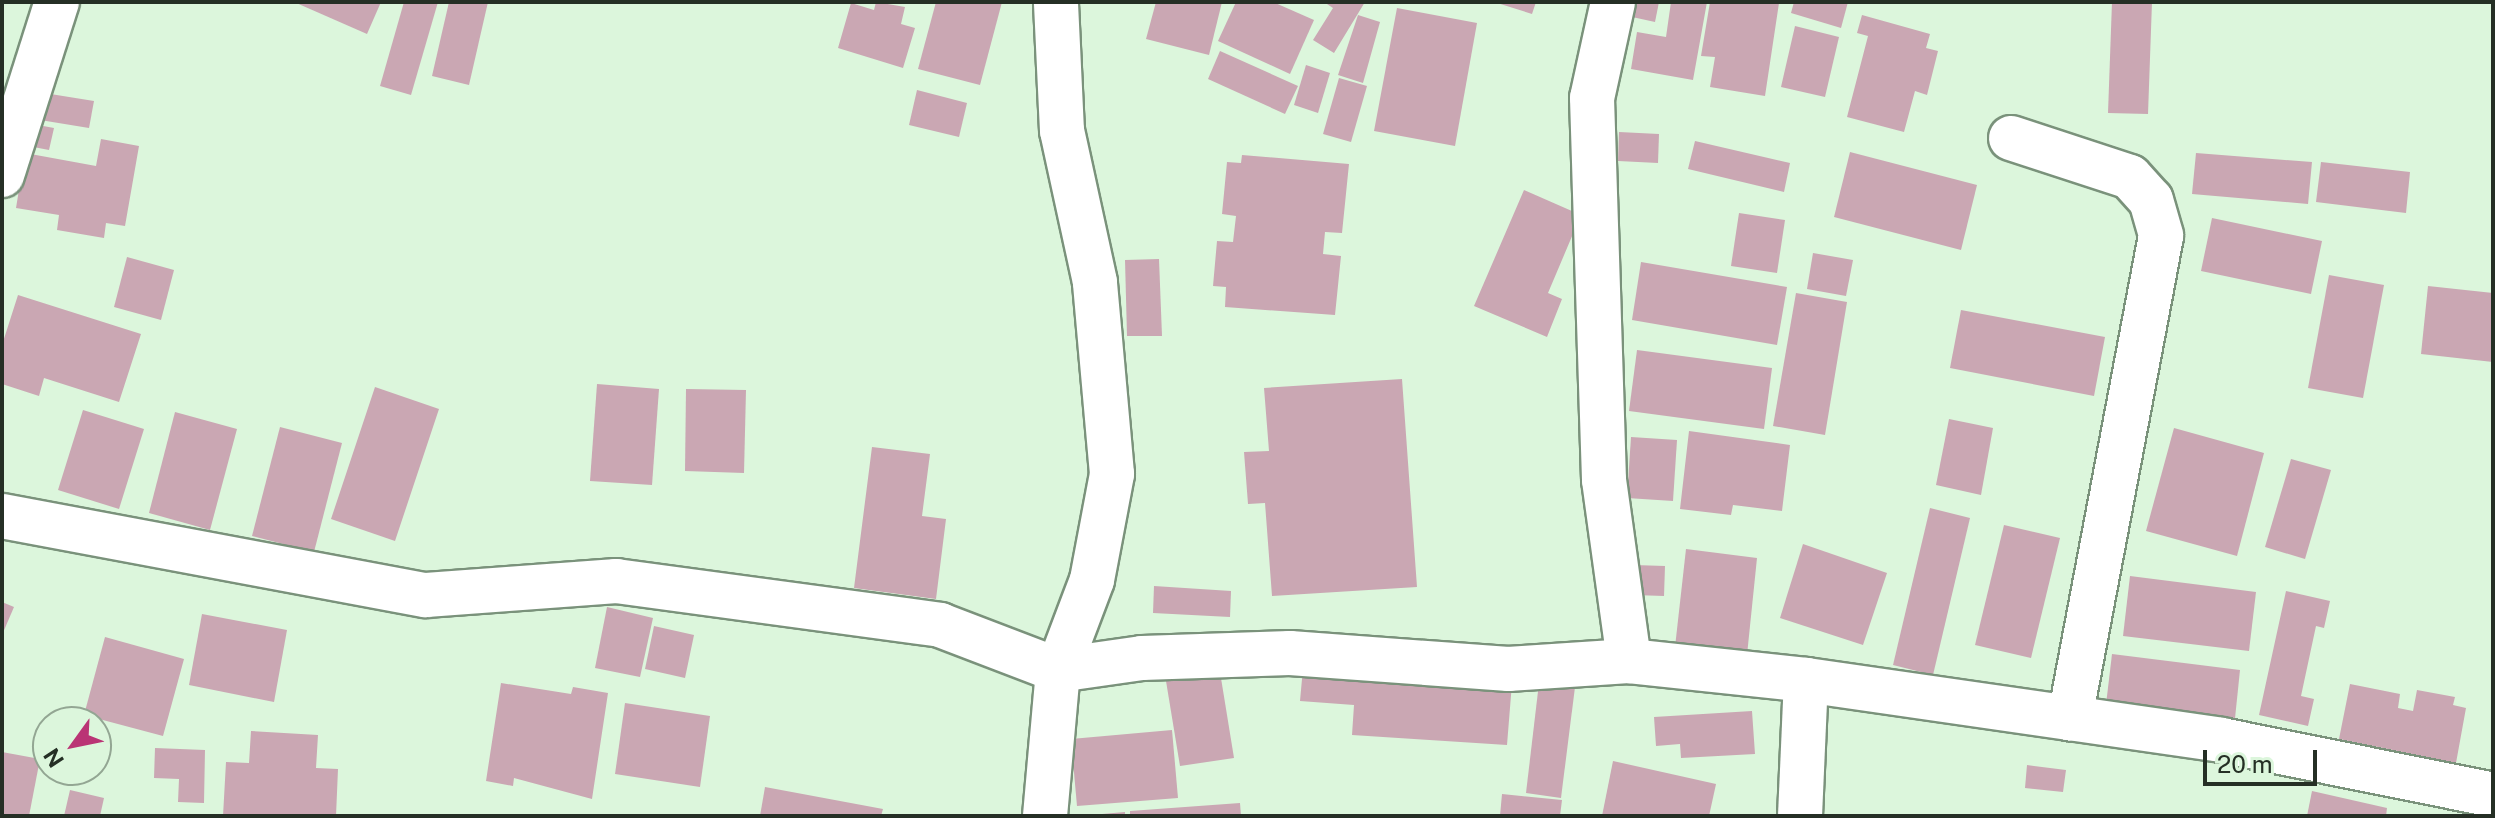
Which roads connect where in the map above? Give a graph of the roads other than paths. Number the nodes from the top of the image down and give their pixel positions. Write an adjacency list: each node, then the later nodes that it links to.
1 (57, 2): 5 (street)
2 (1056, 2): 8 (street)
3 (1613, 2): 7 (street)
4 (2011, 138): 10 (street)
5 (2, 175)
6 (2, 516): 8 (street)
7 (1629, 661): 8 (street); 9 (street)
8 (1058, 670): 12 (street)
9 (1806, 680): 10 (street); 13 (street)
10 (2070, 718): 11 (street)
11 (2493, 795)
12 (1045, 816)
13 (1800, 816)

